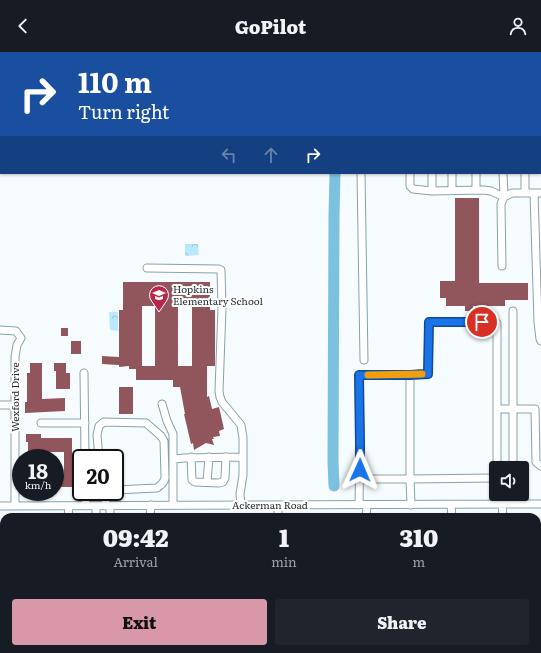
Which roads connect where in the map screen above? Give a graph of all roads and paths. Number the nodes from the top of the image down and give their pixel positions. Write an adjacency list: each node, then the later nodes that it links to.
1 (360, 174): 19 (street)
2 (410, 174): 10 (street)
3 (432, 174): 10 (street)
4 (452, 174): 8 (street)
5 (476, 174): 9 (street)
6 (503, 174): 13 (street)
7 (525, 174): 11 (street)
8 (452, 190): 9 (street); 10 (street)
9 (476, 190): 13 (street)
10 (432, 191)
11 (525, 193): 12 (street); 13 (street)
12 (538, 193): 18 (street)
13 (504, 197): 14 (street)
14 (502, 266)
15 (147, 268): 35 (street)
16 (513, 311): 26 (street)
17 (0, 330): 24 (street, Wexford Drive)
18 (541, 341)
19 (364, 360)
20 (84, 373): 28 (street)
21 (410, 375): 25 (street); 41 (street); 42 (street)
22 (162, 404): 36 (street)
23 (0, 405): 24 (street)
24 (15, 405): 58 (street, Wexford Drive)
25 (498, 409): 26 (street); 37 (street)
26 (513, 409): 27 (street); 38 (street)
27 (538, 409): 39 (street)
28 (85, 423): 29 (street); 30 (street)
29 (41, 424)
30 (85, 449)
31 (98, 449): 44 (street)
32 (191, 457): 33 (street); 36 (street); 43 (street)
33 (209, 457): 34 (street); 43 (street)
34 (226, 457): 35 (street); 43 (street)
35 (243, 457): 52 (street)
36 (174, 459): 51 (street)
37 (497, 461)
38 (514, 461)
39 (541, 466)
40 (489, 478): 42 (street)
41 (360, 479): 42 (street); 54 (street)
42 (410, 479): 55 (street)
43 (207, 482)
44 (124, 490)
45 (86, 501): 60 (street)
46 (107, 501): 62 (street)
47 (502, 504): 48 (street, Ackerman Road); 56 (street, Ackerman Road); 70 (street)
48 (513, 504): 49 (street, Ackerman Road)
49 (541, 504)
50 (151, 505): 51 (street, Ackerman Road); 62 (street, Ackerman Road); 66 (street)
51 (173, 505): 52 (street, Ackerman Road)
52 (241, 505): 53 (street, Ackerman Road)
53 (278, 505): 54 (street, Ackerman Road); 67 (street)
54 (363, 505): 55 (street, Ackerman Road); 68 (street)
55 (411, 505): 56 (street, Ackerman Road)
56 (451, 505): 69 (street)
57 (0, 506): 58 (street, Ackerman Road)
58 (15, 506): 59 (street, Ackerman Road)
59 (69, 506): 60 (street, Ackerman Road); 63 (street)
60 (86, 506): 61 (street, Ackerman Road)
61 (96, 506): 62 (street, Ackerman Road); 64 (street)
62 (107, 506): 65 (street)
63 (68, 513)
64 (96, 513)
65 (109, 513)
66 (150, 513)
67 (278, 513)
68 (365, 513)
69 (452, 513)
70 (503, 513)

